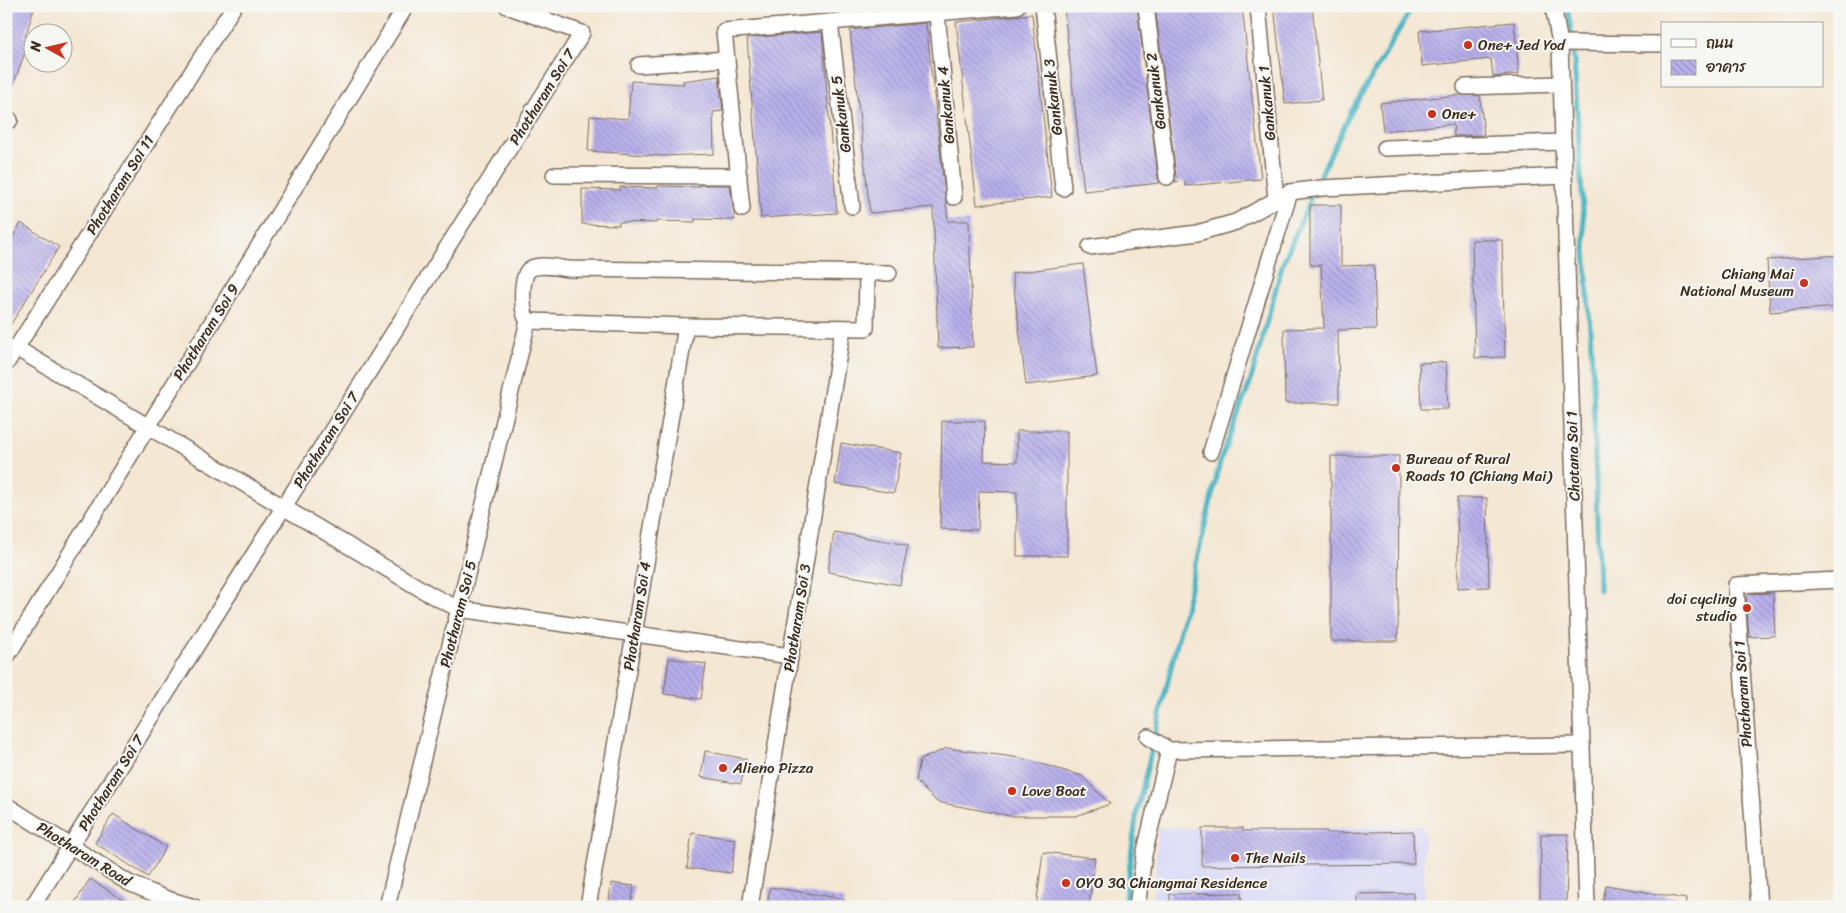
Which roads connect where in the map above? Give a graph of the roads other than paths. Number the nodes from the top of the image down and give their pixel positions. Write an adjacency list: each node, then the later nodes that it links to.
1 (234, 6): 35 (street, Photharam Soi 11)
2 (406, 6): 37 (street, Photharam Soi 9)
3 (507, 6): 39 (street, Photharam Soi 7)
4 (1017, 6): 9 (street)
5 (1043, 6): 23 (street, Gankanuk 3)
6 (1146, 6): 21 (street, Gankanuk 2)
7 (1258, 6): 26 (street, Gankanuk 1)
8 (1553, 6): 11 (street, Chotana Soi 1)
9 (937, 13): 10 (street); 25 (street, Gankanuk 4)
10 (830, 22): 13 (street); 27 (street, Gankanuk 5)
11 (1560, 43): 12 (street); 15 (street, Chotana Soi 1)
12 (1661, 44)
13 (727, 59): 14 (street); 20 (street)
14 (639, 64)
15 (1561, 84): 16 (street); 17 (street, Chotana Soi 1)
16 (1465, 87)
17 (1563, 142): 18 (street); 22 (street, Chotana Soi 1)
18 (1385, 148)
19 (554, 175): 20 (street)
20 (739, 176): 28 (street)
21 (1167, 176)
22 (1564, 176): 24 (street); 46 (street, Chotana Soi 1)
23 (1062, 188)
24 (1290, 192): 26 (street); 38 (street)
25 (954, 197)
26 (1276, 200): 29 (street)
27 (852, 206)
28 (742, 209)
29 (1090, 247)
30 (867, 272): 31 (street); 32 (street); 34 (street)
31 (889, 273)
32 (528, 321): 33 (street); 41 (street, Photharam Soi 5)
33 (686, 326): 34 (street); 42 (street, Photharam Soi 4)
34 (843, 328): 43 (street, Photharam Soi 3)
35 (16, 348): 36 (street, Photharam Soi 11); 37 (street)
36 (6, 364)
37 (148, 426): 39 (street); 44 (street, Photharam Soi 9)
38 (1211, 452)
39 (284, 507): 41 (street); 49 (street, Photharam Soi 7)
40 (1840, 580): 57 (street, Photharam Soi 1)
41 (459, 609): 42 (street); 52 (street, Photharam Soi 5)
42 (634, 634): 43 (street); 53 (street, Photharam Soi 4)
43 (790, 656): 54 (street, Photharam Soi 3)
44 (6, 658)
45 (1148, 737): 47 (street)
46 (1582, 745): 47 (street); 56 (street, Chotana Soi 1)
47 (1169, 750): 55 (street)
48 (6, 805): 49 (street, Photharam Road)
49 (71, 846): 50 (street, Photharam Soi 7); 51 (street, Photharam Road)
50 (32, 907)
51 (194, 907)
52 (387, 907)
53 (588, 907)
54 (750, 907)
55 (1137, 907)
56 (1588, 907)
57 (1759, 907)

